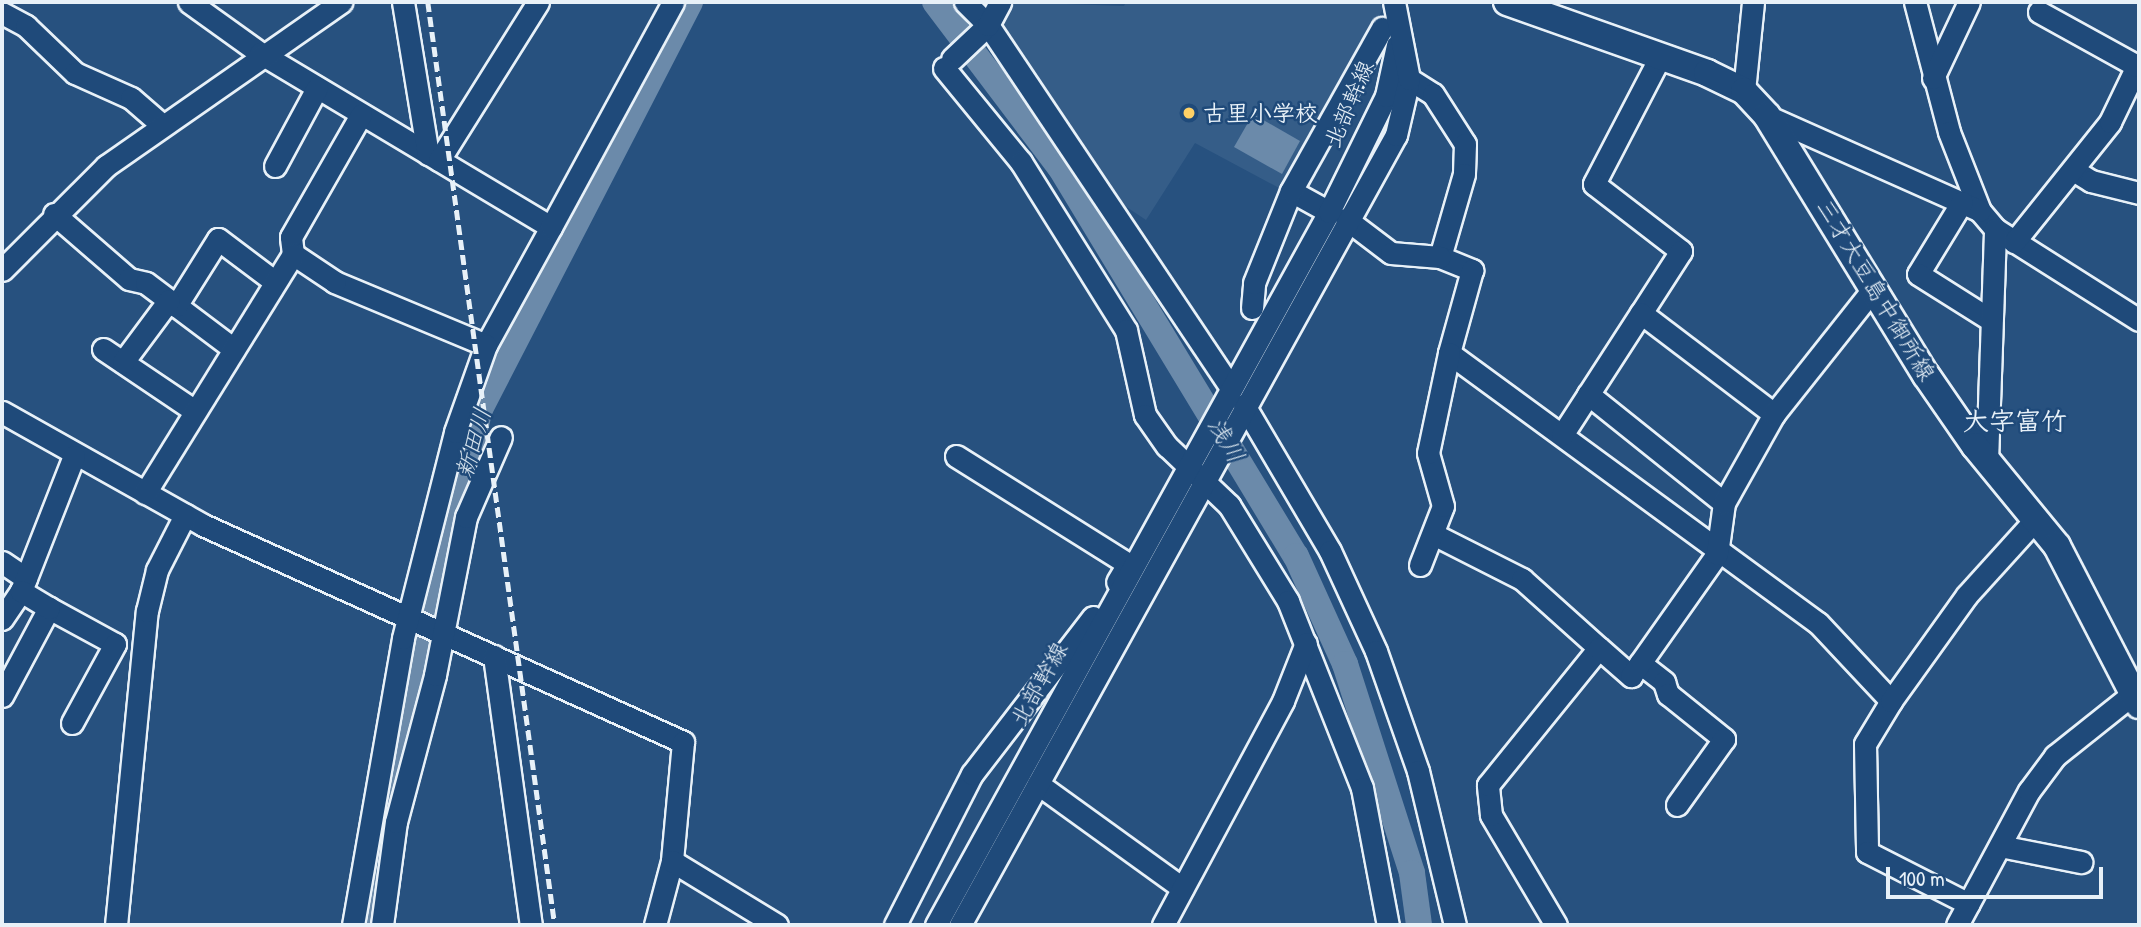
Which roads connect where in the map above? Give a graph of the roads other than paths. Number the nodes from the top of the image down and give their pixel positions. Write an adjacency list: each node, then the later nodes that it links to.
1 (189, 2): 17 (street)
2 (341, 2): 17 (street)
3 (403, 2): 26 (street)
4 (538, 2): 26 (street)
5 (673, 2): 34 (street)
6 (965, 2): 15 (street)
7 (1000, 2): 15 (street)
8 (1507, 2): 18 (main road, 三才大豆島中御所線)
9 (1753, 2): 22 (street)
10 (1915, 2): 19 (street)
11 (1969, 2): 19 (street)
12 (1395, 5): 20 (street, 北部幹線); 33 (street, 北部幹線)
13 (2039, 12): 28 (street)
14 (2, 13): 25 (street)
15 (984, 27): 53 (street); 62 (street)
16 (1382, 29): 29 (street)
17 (260, 53): 21 (street); 25 (street)
18 (1660, 57): 22 (main road, 三才大豆島中御所線); 44 (street)
19 (1933, 78): 31 (street)
20 (1409, 79): 33 (street, 北部幹線); 38 (street)
21 (317, 88): 23 (street); 27 (street)
22 (1744, 91): 24 (main road, 三才大豆島中御所線)
23 (361, 115): 26 (street); 37 (street)
24 (1768, 116): 31 (street); 41 (main road, 三才大豆島中御所線)
25 (161, 124): 32 (street)
26 (433, 157): 34 (street)
27 (275, 166)
28 (2075, 171): 30 (street); 36 (street)
29 (1291, 191): 33 (street); 43 (street)
30 (2139, 193)
31 (1971, 207): 35 (street); 45 (street)
32 (54, 214): 39 (street); 42 (street)
33 (1337, 215): 38 (street); 53 (street, 北部幹線)
34 (551, 227): 47 (street)
35 (1995, 229): 36 (street); 45 (street)
36 (2014, 242): 46 (street)
37 (293, 254): 40 (street); 47 (street)
38 (1440, 257): 50 (street)
39 (2, 270)
40 (275, 282): 42 (street); 49 (street)
41 (1873, 289): 56 (street); 61 (main road, 三才大豆島中御所線)
42 (173, 303): 49 (street); 51 (street)
43 (1252, 308)
44 (1641, 313): 52 (street); 56 (street)
45 (1991, 320): 61 (street)
46 (2139, 320)
47 (486, 345): 74 (street)
48 (103, 349): 51 (street)
49 (234, 349): 54 (street)
50 (1449, 353): 57 (street); 67 (street)
51 (123, 362): 54 (street)
52 (1588, 394): 57 (street); 64 (street)
53 (1234, 402): 62 (street, 北部幹線); 102 (street)
54 (195, 411): 63 (street)
55 (2, 412): 59 (street)
56 (1774, 414): 64 (street)
57 (1562, 435): 68 (street)
58 (501, 437): 74 (street)
59 (74, 456): 63 (street); 71 (street)
60 (956, 456): 83 (street)
61 (1987, 461): 66 (main road, 三才大豆島中御所線)
62 (1200, 466): 75 (street); 84 (street, 北部幹線)
63 (145, 493): 65 (street)
64 (1724, 503): 68 (street)
65 (185, 514): 74 (street); 91 (street)
66 (2036, 520): 79 (main road, 三才大豆島中御所線); 81 (street)
67 (1433, 534): 70 (street); 76 (street)
68 (1717, 554): 78 (street); 81 (street)
69 (2, 562): 71 (street)
70 (1420, 565)
71 (24, 584): 72 (street); 73 (street)
72 (49, 608): 80 (street); 82 (street)
73 (2, 619)
74 (426, 626): 77 (street); 92 (street); 93 (street)
75 (1306, 643): 89 (street); 101 (street)
76 (1599, 648): 78 (street); 103 (street)
77 (494, 656): 87 (street); 94 (street)
78 (1640, 663): 85 (street)
79 (2138, 695): 86 (street)
80 (2, 696)
81 (1891, 701): 90 (street)
82 (72, 723)
83 (993, 749): 84 (street); 97 (street)
84 (1029, 778): 89 (street); 98 (street, 北部幹線); 99 (street, 北部幹線)
85 (1677, 805)
86 (2000, 846): 88 (street); 90 (street)
87 (672, 861): 95 (street); 96 (street)
88 (2081, 862)
89 (1182, 888): 100 (street)
90 (1969, 904): 104 (street)
91 (116, 925)
92 (352, 925)
93 (382, 925)
94 (531, 925)
95 (655, 925)
96 (777, 925)
97 (894, 925)
98 (936, 925)
99 (960, 925)
100 (1163, 925)
101 (1388, 925)
102 (1455, 925)
103 (1556, 925)
104 (1957, 925)

